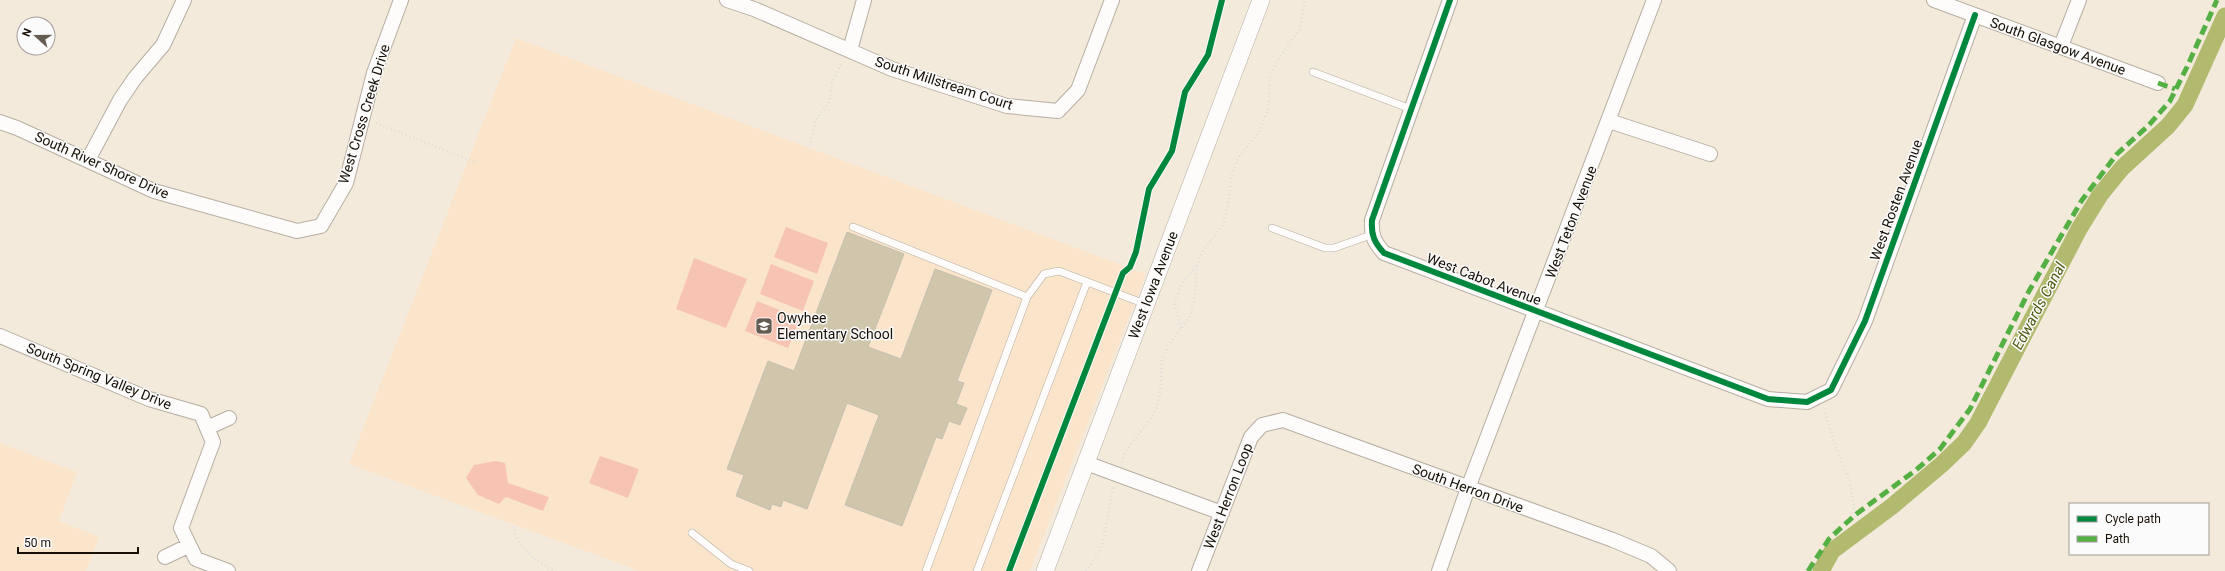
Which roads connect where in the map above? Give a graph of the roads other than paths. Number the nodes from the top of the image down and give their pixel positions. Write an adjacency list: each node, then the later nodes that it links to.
1 (184, 0): 20 (street)
2 (401, 0): 21 (street, West Cross Creek Drive)
3 (727, 0): 13 (street)
4 (864, 0): 13 (street)
5 (1112, 0): 13 (street, South Millstream Court)
6 (1261, 0): 27 (street, West Iowa Avenue)
7 (1654, 0): 18 (street, West Teton Avenue)
8 (1934, 0): 11 (street, South Glasgow Avenue)
9 (2079, 0): 12 (street)
10 (1448, 1): 16 (street)
11 (1976, 15): 12 (street, South Glasgow Avenue); 30 (street, West Rosten Avenue)
12 (2061, 46): 15 (street, South Glasgow Avenue)
13 (850, 50)
14 (1313, 72): 16 (lane)
15 (2158, 83)
16 (1411, 109): 24 (street)
17 (0, 122): 20 (street, South River Shore Drive)
18 (1609, 122): 19 (street); 28 (street, West Teton Avenue)
19 (1710, 154)
20 (88, 160): 21 (street, South River Shore Drive)
21 (321, 226)
22 (853, 227): 26 (lane)
23 (1272, 228): 24 (lane)
24 (1371, 235): 28 (street, West Cabot Avenue)
25 (1087, 282): 26 (lane); 27 (lane); 43 (lane)
26 (1027, 297): 42 (lane)
27 (1146, 304): 34 (street, West Iowa Avenue)
28 (1536, 312): 30 (street, West Cabot Avenue); 35 (street, West Teton Avenue)
29 (0, 336): 33 (street, South Spring Valley Drive)
30 (1825, 393)
31 (229, 418): 33 (street)
32 (1262, 425): 35 (street, South Herron Drive); 36 (street, West Herron Loop)
33 (207, 428): 38 (street, South Spring Valley Drive)
34 (1086, 463): 36 (street); 44 (street, West Iowa Avenue)
35 (1468, 488): 46 (street, West Teton Avenue); 47 (street, South Herron Drive)
36 (1222, 513): 45 (street, West Herron Loop)
37 (692, 533): 41 (lane)
38 (188, 546): 39 (street); 40 (street, South Spring Valley Drive)
39 (165, 557)
40 (228, 571)
41 (748, 571)
42 (926, 571)
43 (977, 571)
44 (1045, 571)
45 (1199, 571)
46 (1439, 571)
47 (1669, 571)

